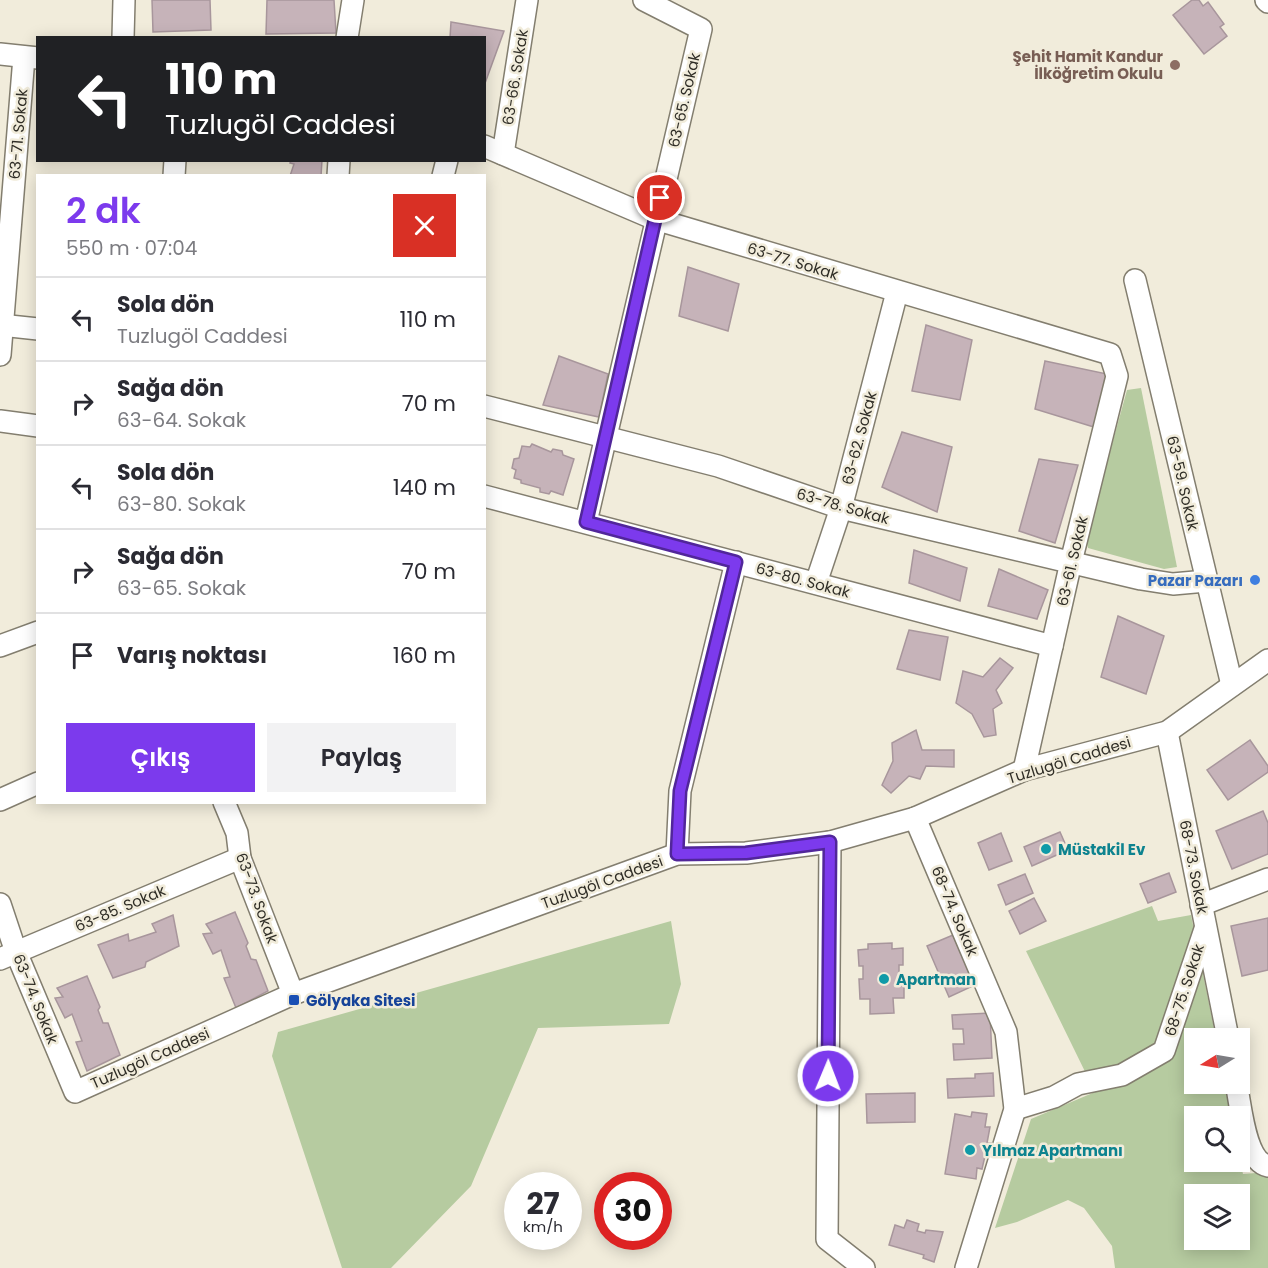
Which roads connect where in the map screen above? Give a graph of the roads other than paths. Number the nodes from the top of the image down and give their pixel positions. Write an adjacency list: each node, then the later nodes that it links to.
1 (124, 0): 5 (street)
2 (352, 0): 6 (street)
3 (527, 0): 9 (street, 63-66. Sokak)
4 (644, 0): 10 (street, 63-65. Sokak)
5 (123, 36)
6 (347, 36)
7 (0, 54): 8 (street)
8 (31, 57): 13 (street, 63-71. Sokak)
9 (494, 150): 10 (street, 63-77. Sokak)
10 (655, 219): 12 (street, 63-77. Sokak); 20 (street, 63-65. Sokak)
11 (1135, 280): 26 (street, 63-59. Sokak)
12 (897, 292): 15 (street, 63-77. Sokak); 22 (street, 63-62. Sokak)
13 (1, 325): 14 (street); 16 (street, 63-71. Sokak)
14 (36, 329)
15 (1110, 354): 25 (street, 63-61. Sokak)
16 (0, 355)
17 (486, 407): 20 (street, 63-78. Sokak)
18 (0, 421): 19 (street)
19 (36, 426)
20 (606, 438): 22 (street, 63-78. Sokak); 23 (street, 63-65. Sokak)
21 (486, 497): 23 (street, 63-80. Sokak)
22 (841, 507): 25 (street, 63-78. Sokak); 27 (street, 63-62. Sokak)
23 (586, 522): 24 (street, 63-80. Sokak)
24 (736, 562): 27 (street, 63-80. Sokak); 40 (street)
25 (1071, 562): 26 (street, 63-78. Sokak); 30 (street, 63-61. Sokak)
26 (1206, 581): 32 (street, 63-59. Sokak)
27 (816, 583): 30 (street, 63-80. Sokak)
28 (36, 633): 29 (street)
29 (0, 646)
30 (1052, 646): 34 (street, 63-61. Sokak)
31 (1268, 660): 32 (street, Tuzlugöl Caddesi)
32 (1232, 685): 33 (street, Tuzlugöl Caddesi)
33 (1167, 732): 34 (street, Tuzlugöl Caddesi); 44 (street, 68-73. Sokak)
34 (1024, 770): 38 (street, Tuzlugöl Caddesi)
35 (36, 784): 36 (street)
36 (0, 800)
37 (225, 804): 41 (street, 63-73. Sokak)
38 (915, 818): 39 (street, Tuzlugöl Caddesi); 51 (street, 68-74. Sokak)
39 (830, 842): 40 (street, Tuzlugöl Caddesi); 53 (street)
40 (677, 854): 47 (street, Tuzlugöl Caddesi)
41 (240, 858): 46 (street, 63-85. Sokak); 47 (street, 63-73. Sokak)
42 (1268, 879): 44 (street)
43 (0, 904): 46 (street, 63-74. Sokak)
44 (1201, 905): 45 (street, 68-73. Sokak)
45 (1205, 926): 48 (street, 68-73. Sokak); 51 (street, 68-75. Sokak)
46 (8, 955): 49 (street, 63-74. Sokak)
47 (293, 994): 49 (street, Tuzlugöl Caddesi)
48 (1226, 1028)
49 (75, 1092)
50 (1238, 1094): 52 (street)
51 (1015, 1109): 54 (street)
52 (1268, 1166)
53 (864, 1268)
54 (966, 1268)

